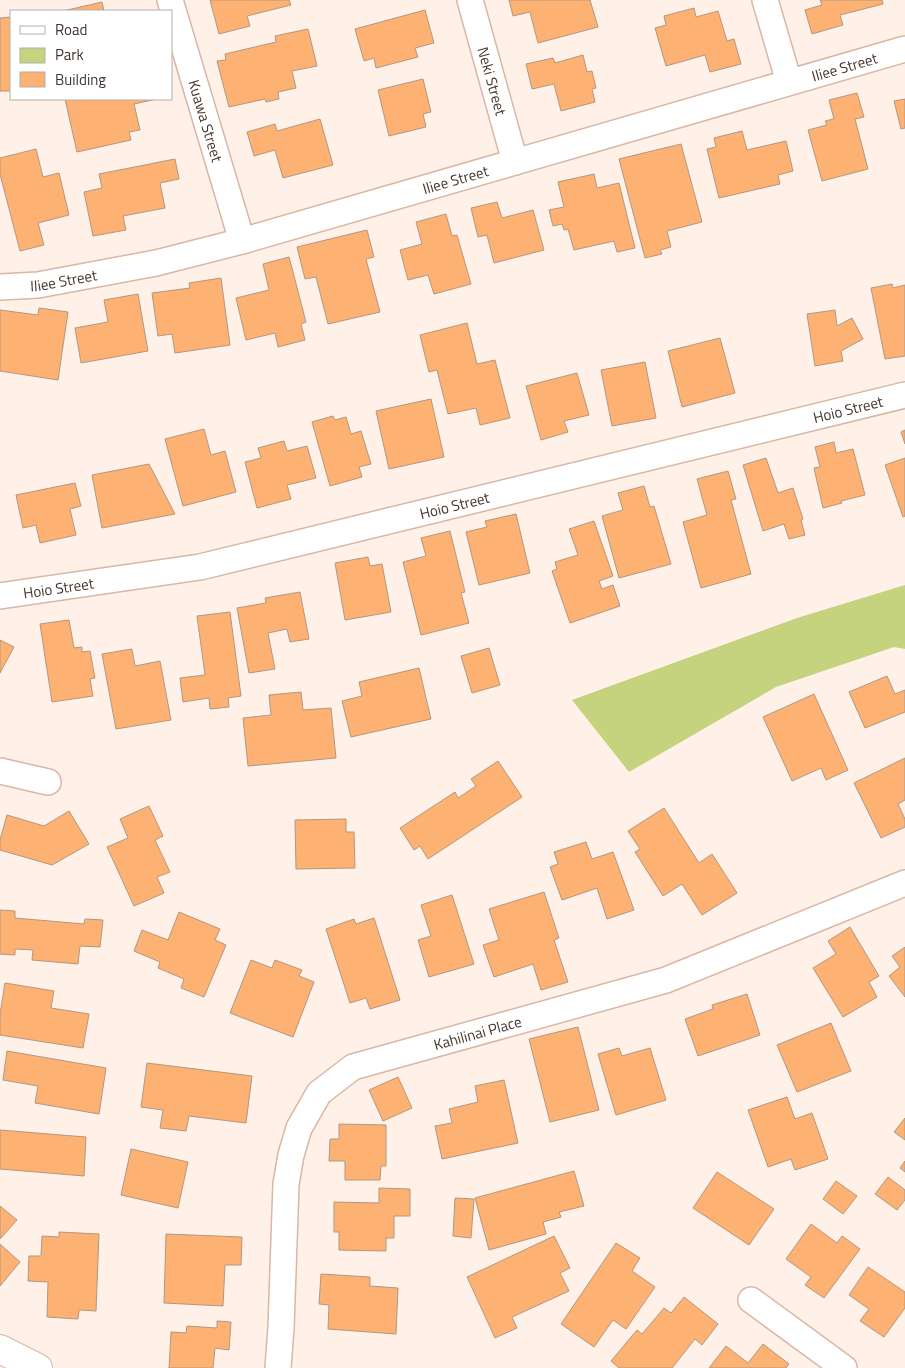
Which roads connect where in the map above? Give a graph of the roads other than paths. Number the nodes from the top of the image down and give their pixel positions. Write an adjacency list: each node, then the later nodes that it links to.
1 (170, 0): 7 (street, Kuawa Street)
2 (470, 0): 6 (street, Neki Street)
3 (765, 0): 5 (street)
4 (905, 49): 5 (street, Iliee Street)
5 (789, 82): 6 (street, Iliee Street)
6 (515, 162): 7 (street, Iliee Street)
7 (242, 241): 8 (street, Iliee Street)
8 (0, 287)
9 (905, 396): 10 (street, Hoio Street)
10 (0, 596)
11 (0, 772): 12 (street)
12 (48, 782)
13 (905, 883): 17 (street, Kahilinai Place)
14 (751, 1300): 18 (street)
15 (0, 1349): 16 (street)
16 (38, 1368)
17 (278, 1368)
18 (844, 1368)

